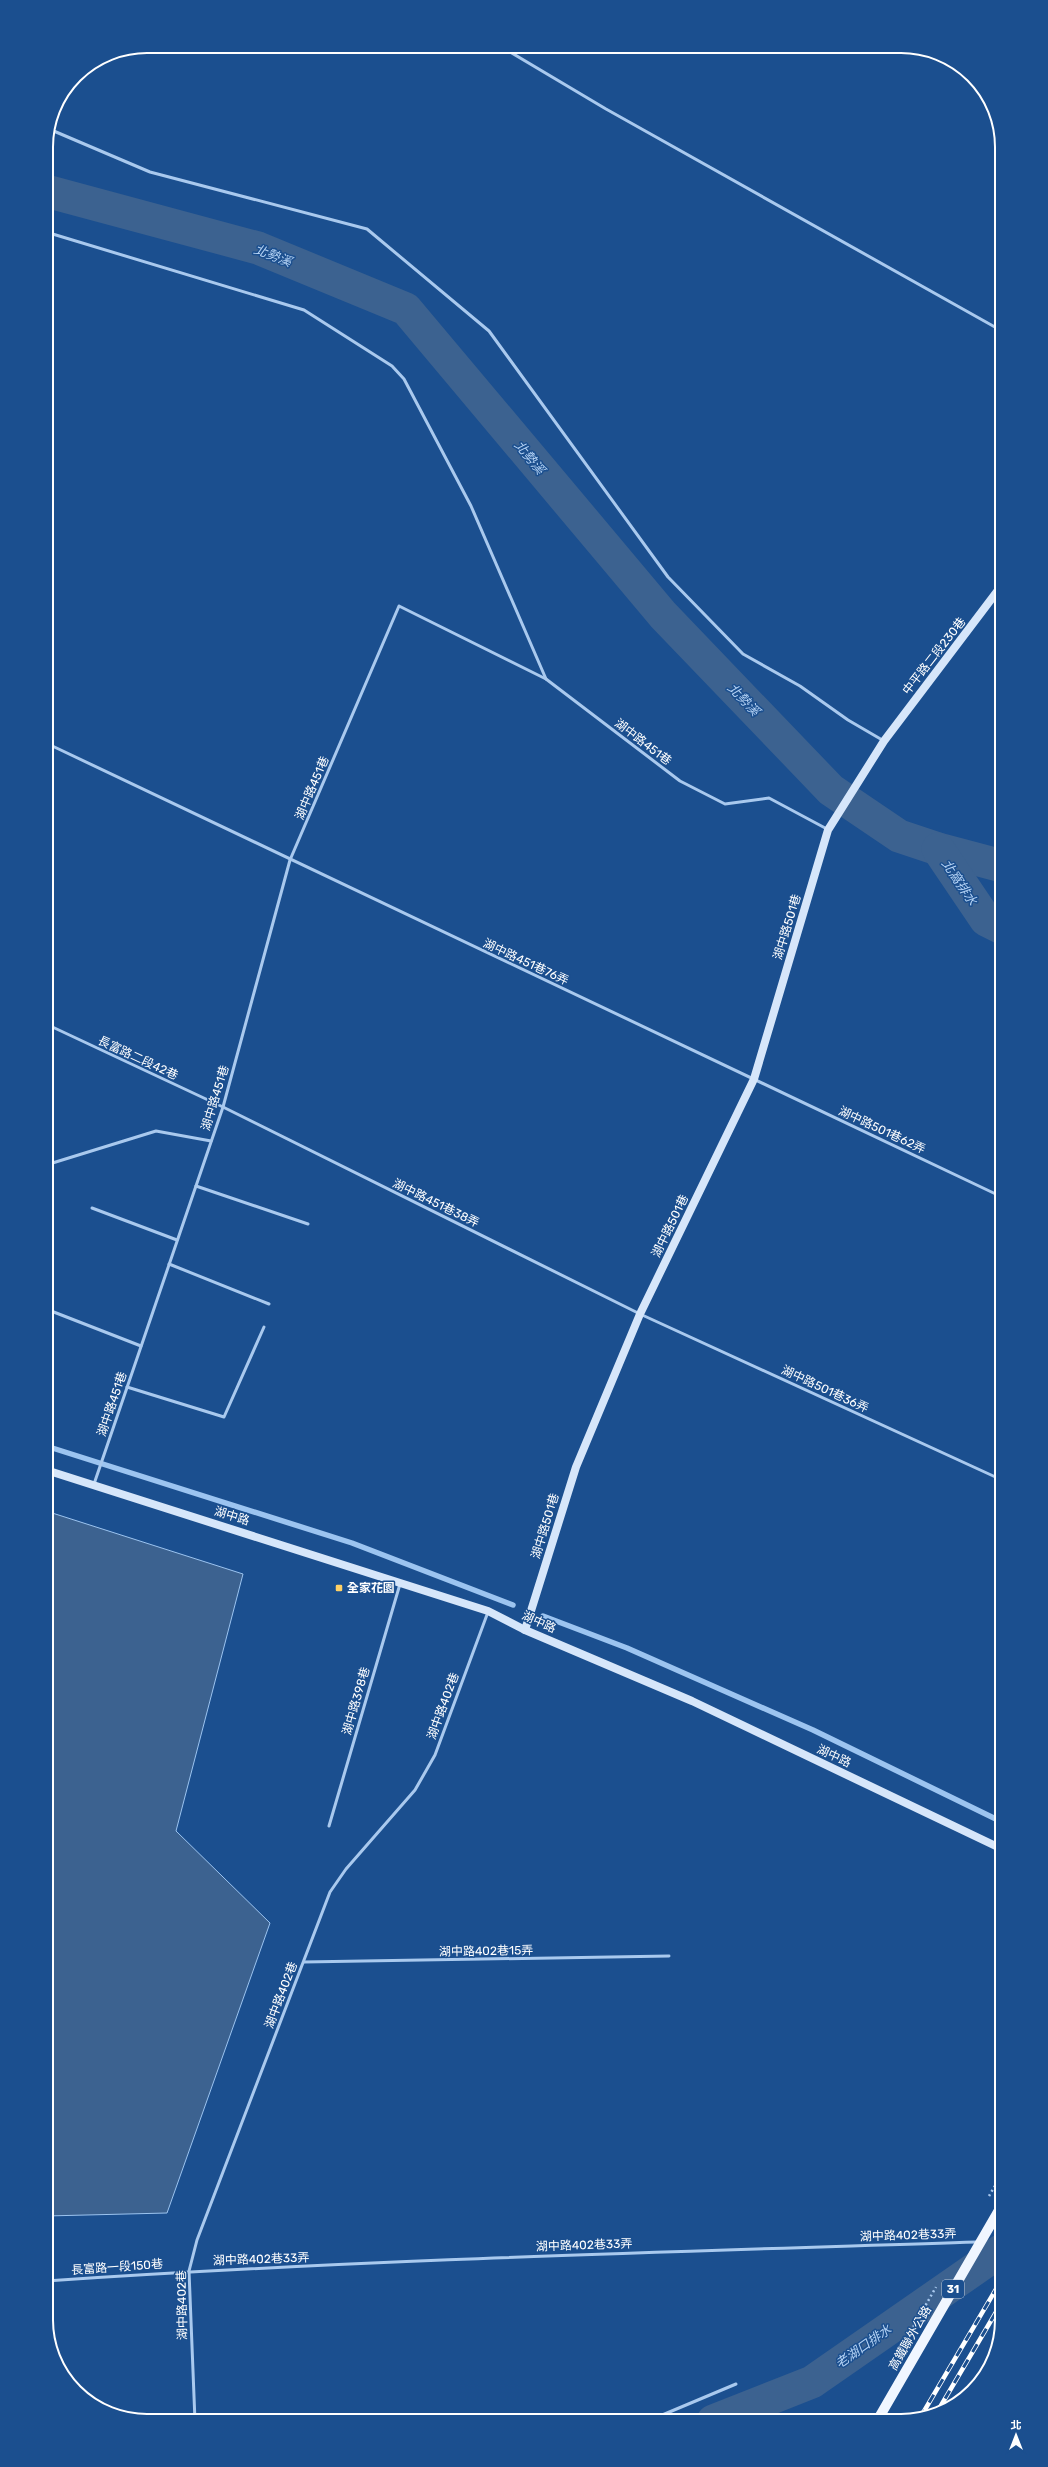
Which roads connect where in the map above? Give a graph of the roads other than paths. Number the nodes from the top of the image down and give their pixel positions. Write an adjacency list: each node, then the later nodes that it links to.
1 (512, 53): 4 (lane)
2 (55, 131): 7 (lane)
3 (53, 234): 6 (lane)
4 (995, 327)
5 (995, 602): 7 (street, 中平路二段230巷)
6 (546, 679): 9 (lane, 湖中路451巷); 10 (lane, 湖中路451巷)
7 (884, 741): 9 (street, 中平路二段230巷)
8 (53, 746): 10 (lane, 湖中路451巷76弄)
9 (828, 830): 12 (street, 湖中路501巷)
10 (290, 860): 12 (lane, 湖中路451巷76弄); 13 (lane, 湖中路451巷)
11 (53, 1027): 13 (lane, 長富路二段42巷)
12 (754, 1079): 17 (lane, 湖中路501巷62弄); 24 (street, 湖中路501巷)
13 (223, 1108): 14 (lane, 湖中路451巷); 24 (lane, 湖中路451巷38弄)
14 (211, 1141): 15 (lane); 16 (lane, 湖中路451巷)
15 (53, 1163)
16 (196, 1186): 19 (lane); 20 (lane, 湖中路451巷)
17 (995, 1194)
18 (92, 1208): 20 (lane)
19 (308, 1224)
20 (177, 1240): 21 (lane, 湖中路451巷)
21 (169, 1264): 22 (lane); 26 (lane, 湖中路451巷)
22 (269, 1304)
23 (53, 1312): 26 (lane)
24 (640, 1314): 29 (lane, 湖中路501巷36弄); 33 (street, 湖中路501巷)
25 (264, 1326): 27 (lane)
26 (141, 1346): 27 (lane, 湖中路451巷)
27 (127, 1386): 30 (lane, 湖中路451巷)
28 (53, 1472): 30 (street, 湖中路)
29 (995, 1477)
30 (94, 1485): 31 (street, 湖中路)
31 (401, 1582): 32 (street, 湖中路); 34 (lane, 湖中路398巷)
32 (488, 1611): 33 (street, 湖中路); 37 (lane, 湖中路402巷)
33 (525, 1630): 35 (street, 湖中路)
34 (329, 1826)
35 (995, 1846)
36 (669, 1956): 37 (lane, 湖中路402巷15弄)
37 (304, 1962): 40 (lane, 湖中路402巷)
38 (995, 2217): 39 (main road, 高鐵聯外公路 / 31)
39 (981, 2242): 40 (lane, 湖中路402巷33弄); 45 (main road, 高鐵聯外公路 / 31)
40 (189, 2271): 41 (lane, 長富路一段150巷); 43 (lane, 湖中路402巷)
41 (53, 2281)
42 (736, 2384): 44 (lane)
43 (195, 2414)
44 (665, 2414)
45 (881, 2414)

